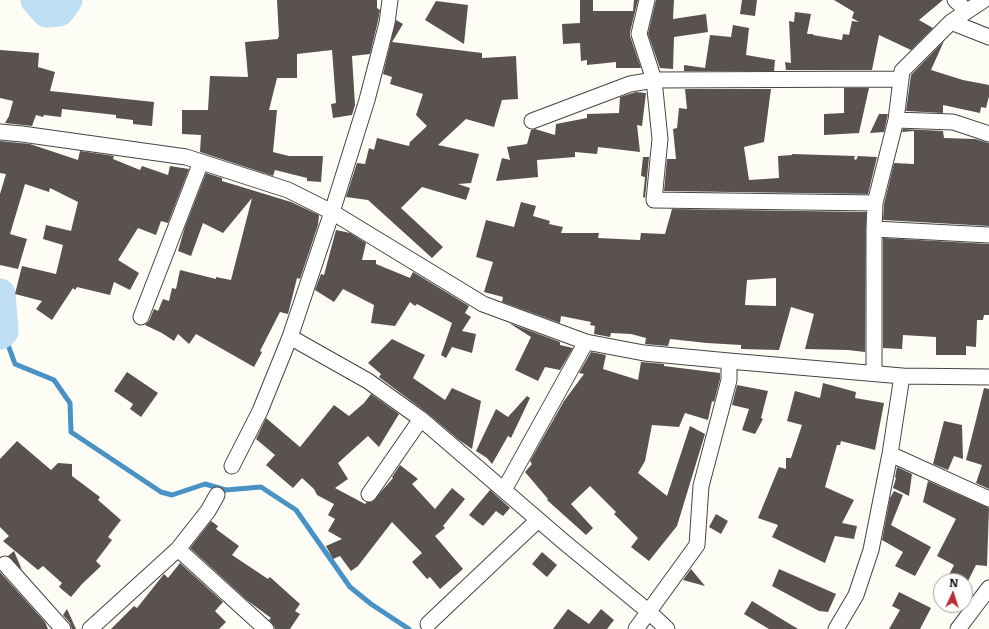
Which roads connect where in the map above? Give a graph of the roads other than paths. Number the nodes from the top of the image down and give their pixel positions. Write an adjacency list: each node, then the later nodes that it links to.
1 (390, 0): 16 (street)
2 (647, 0): 9 (street)
3 (955, 0): 5 (street)
4 (984, 0): 5 (street)
5 (967, 11): 6 (street)
6 (951, 22): 7 (street); 8 (street)
7 (989, 37)
8 (900, 79): 9 (street); 10 (street)
9 (654, 80): 11 (street); 15 (street)
10 (896, 120): 13 (street); 15 (street)
11 (532, 122)
12 (0, 132): 14 (street)
13 (989, 134)
14 (201, 162): 16 (street); 19 (street)
15 (875, 203): 17 (street)
16 (332, 212): 20 (street); 21 (street)
17 (874, 229): 18 (street); 23 (street)
18 (989, 235)
19 (141, 317)
20 (290, 338): 26 (street); 28 (street)
21 (586, 342): 22 (street); 29 (street)
22 (729, 361): 23 (street); 37 (street)
23 (874, 373): 24 (street)
24 (902, 376): 25 (street); 27 (street)
25 (989, 378)
26 (421, 419): 29 (street); 30 (street)
27 (890, 454): 32 (street); 44 (street)
28 (232, 466)
29 (504, 490): 33 (street)
30 (369, 494)
31 (217, 495): 34 (street)
32 (989, 499)
33 (538, 520): 37 (street); 38 (street)
34 (178, 549): 40 (street); 41 (street)
35 (4, 564): 39 (street)
36 (989, 588): 45 (street)
37 (649, 612): 42 (street); 43 (street)
38 (428, 624)
39 (63, 629)
40 (90, 629)
41 (266, 629)
42 (636, 629)
43 (667, 629)
44 (836, 629)
45 (958, 629)

